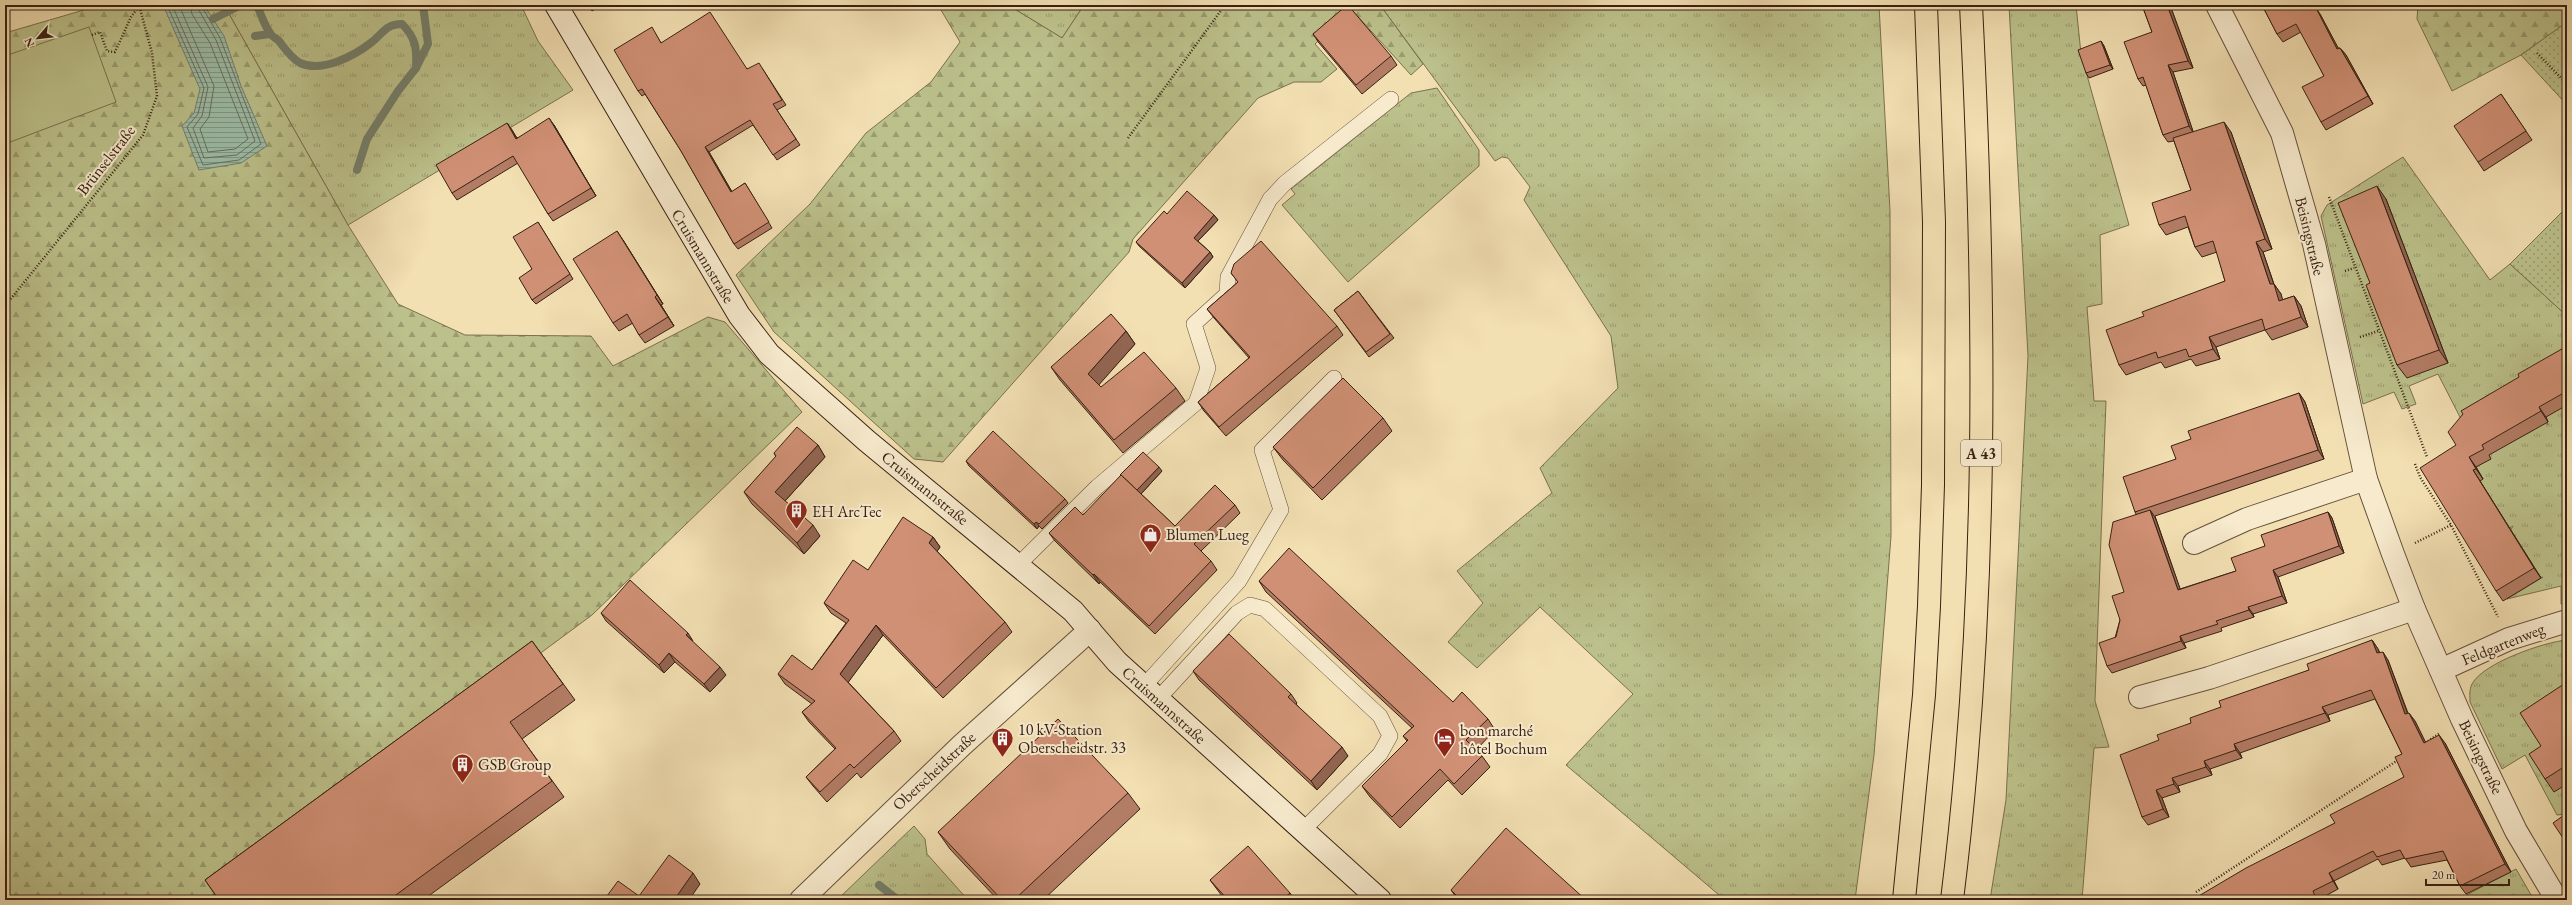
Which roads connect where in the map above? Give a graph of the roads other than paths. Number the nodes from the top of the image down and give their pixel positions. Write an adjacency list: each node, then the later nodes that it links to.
1 (556, 5): 9 (street, Cruismannstraße)
2 (1926, 5): 19 (highway)
3 (1971, 5): 20 (highway, A 43)
4 (2217, 5): 7 (street, Beisingstraße)
5 (1391, 99): 9 (lane)
6 (1334, 378): 14 (lane)
7 (2366, 479): 8 (street); 10 (street, Beisingstraße)
8 (2194, 543)
9 (1018, 564): 12 (street, Cruismannstraße)
10 (2414, 609): 13 (street, Beisingstraße); 15 (street)
11 (2567, 621): 13 (street, Feldgartenweg)
12 (1090, 630): 14 (street, Cruismannstraße); 17 (street, Oberscheidstraße)
13 (2441, 670): 21 (street, Beisingstraße)
14 (1151, 693): 16 (street, Cruismannstraße); 16 (lane)
15 (2140, 697)
16 (1303, 830): 18 (street, Cruismannstraße)
17 (801, 900)
18 (1380, 900)
19 (1904, 900)
20 (1952, 900)
21 (2557, 900)

